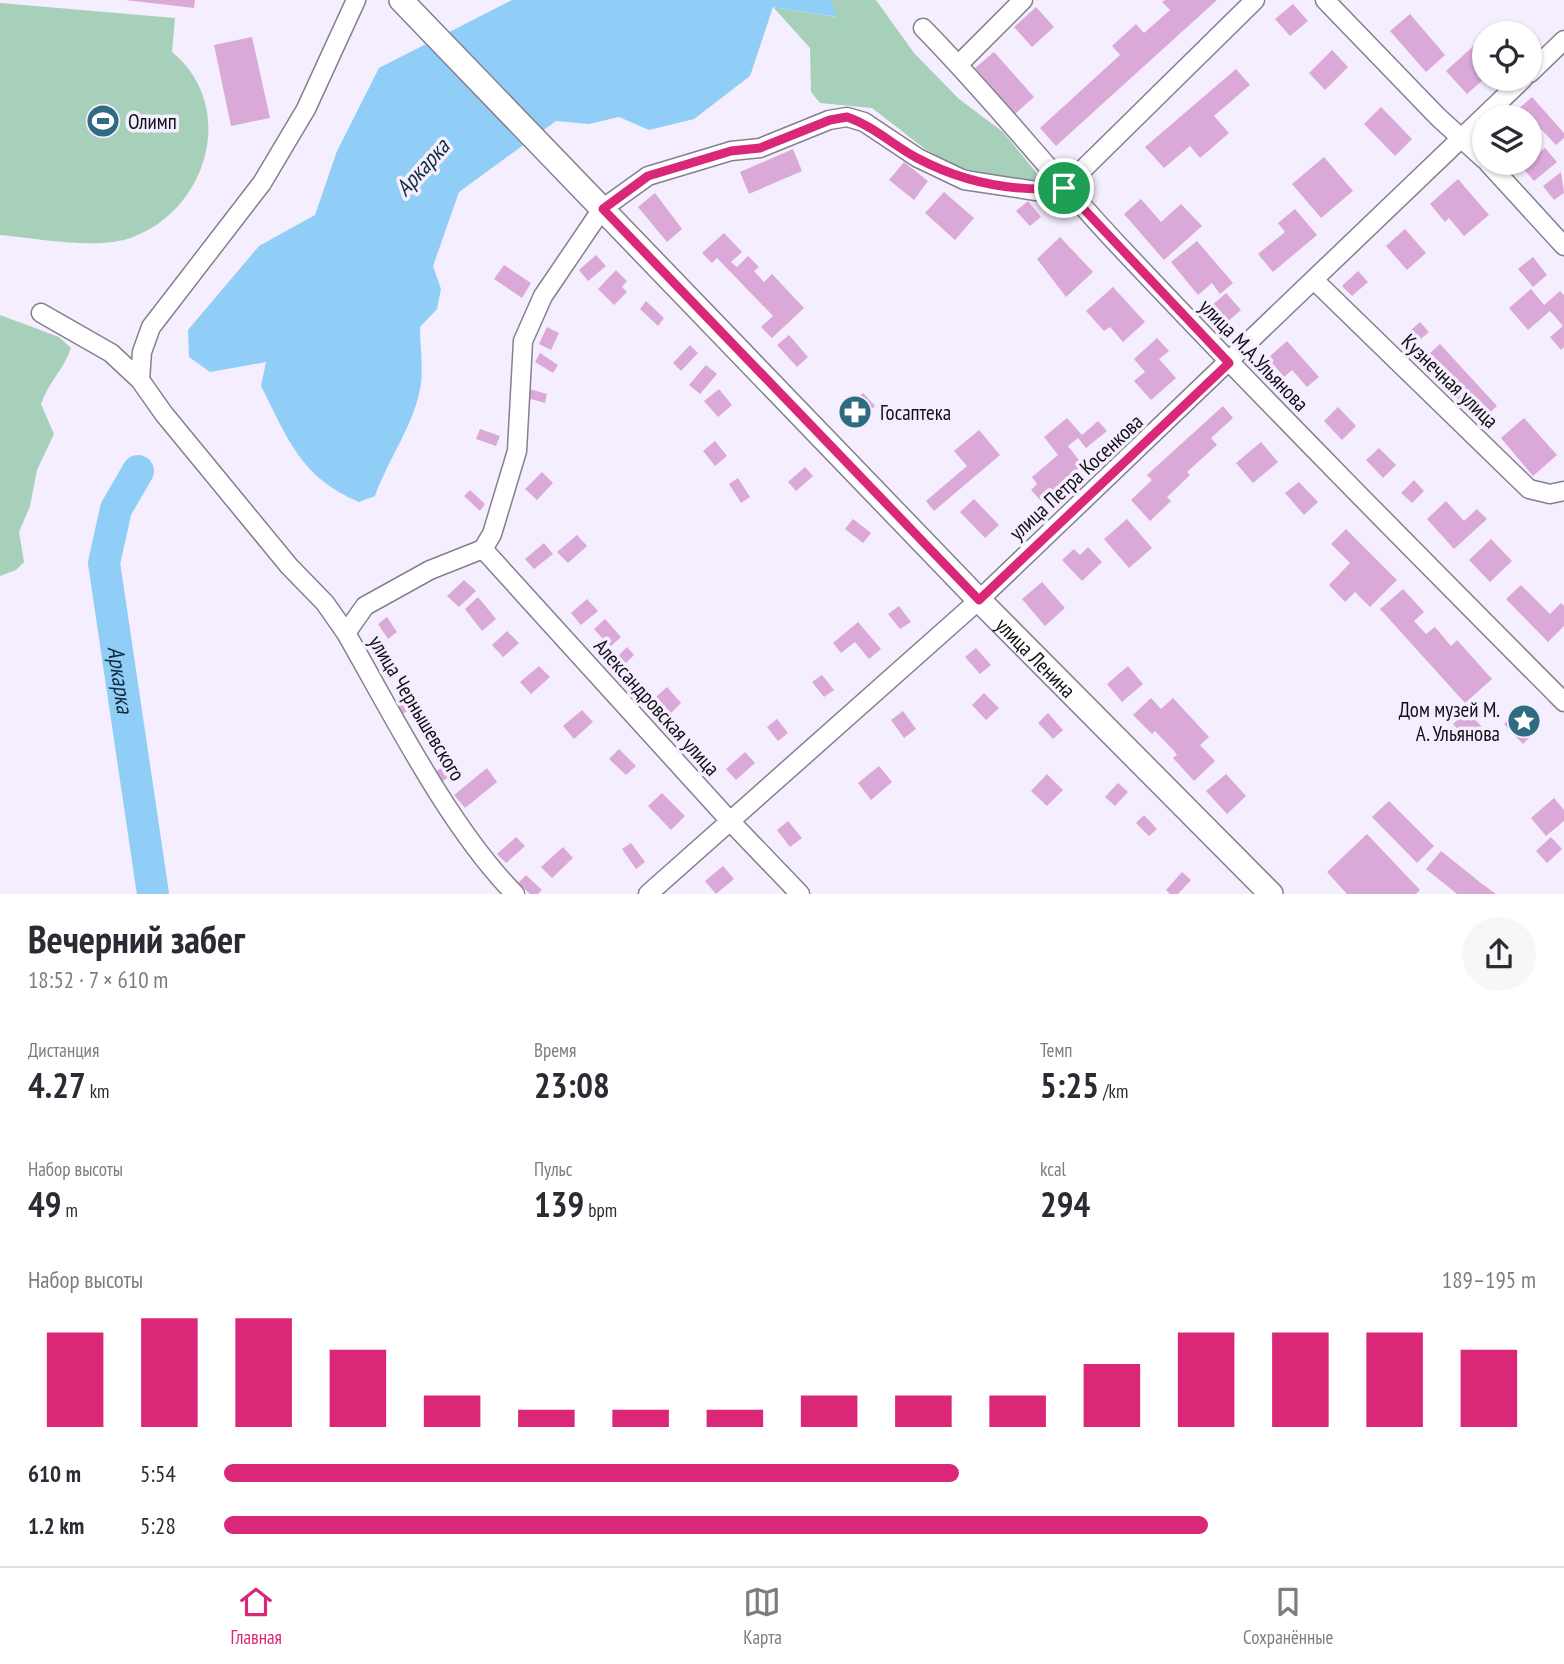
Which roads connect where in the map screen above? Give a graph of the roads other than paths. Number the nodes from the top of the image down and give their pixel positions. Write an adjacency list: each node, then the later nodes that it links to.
1 (356, 0): 20 (street)
2 (1023, 0): 9 (street)
3 (1255, 0): 14 (street)
4 (1325, 0): 11 (street)
5 (409, 8): 15 (main road, улица Ленина)
6 (923, 28): 9 (street, улица М.А.Ульянова)
7 (1560, 50): 8 (street)
8 (1542, 64)
9 (959, 65): 14 (street, улица М.А.Ульянова)
10 (1510, 91): 11 (street, улица Петра Косенкова)
11 (1461, 137): 12 (street); 17 (street, улица Петра Косенкова)
12 (1472, 148)
13 (1499, 175): 16 (street)
14 (1064, 188): 15 (street); 19 (street, улица М.А.Ульянова)
15 (603, 209): 22 (street); 23 (main road, улица Ленина)
16 (1564, 246)
17 (1314, 281): 19 (street, улица Петра Косенкова); 21 (street, Кузнечная улица)
18 (41, 313): 20 (street)
19 (1229, 363): 23 (street, улица Петра Косенкова); 25 (street, улица М.А.Ульянова)
20 (140, 380): 24 (street)
21 (1564, 491)
22 (483, 549): 24 (street, улица Чернышевского); 26 (street, Александровская улица)
23 (979, 600): 26 (street, улица Петра Косенкова); 30 (main road, улица Ленина)
24 (346, 632): 27 (street, улица Чернышевского)
25 (1564, 702)
26 (730, 821): 28 (street, улица Петра Косенкова); 29 (street, Александровская улица)
27 (515, 894)
28 (648, 894)
29 (800, 894)
30 (1271, 894)

